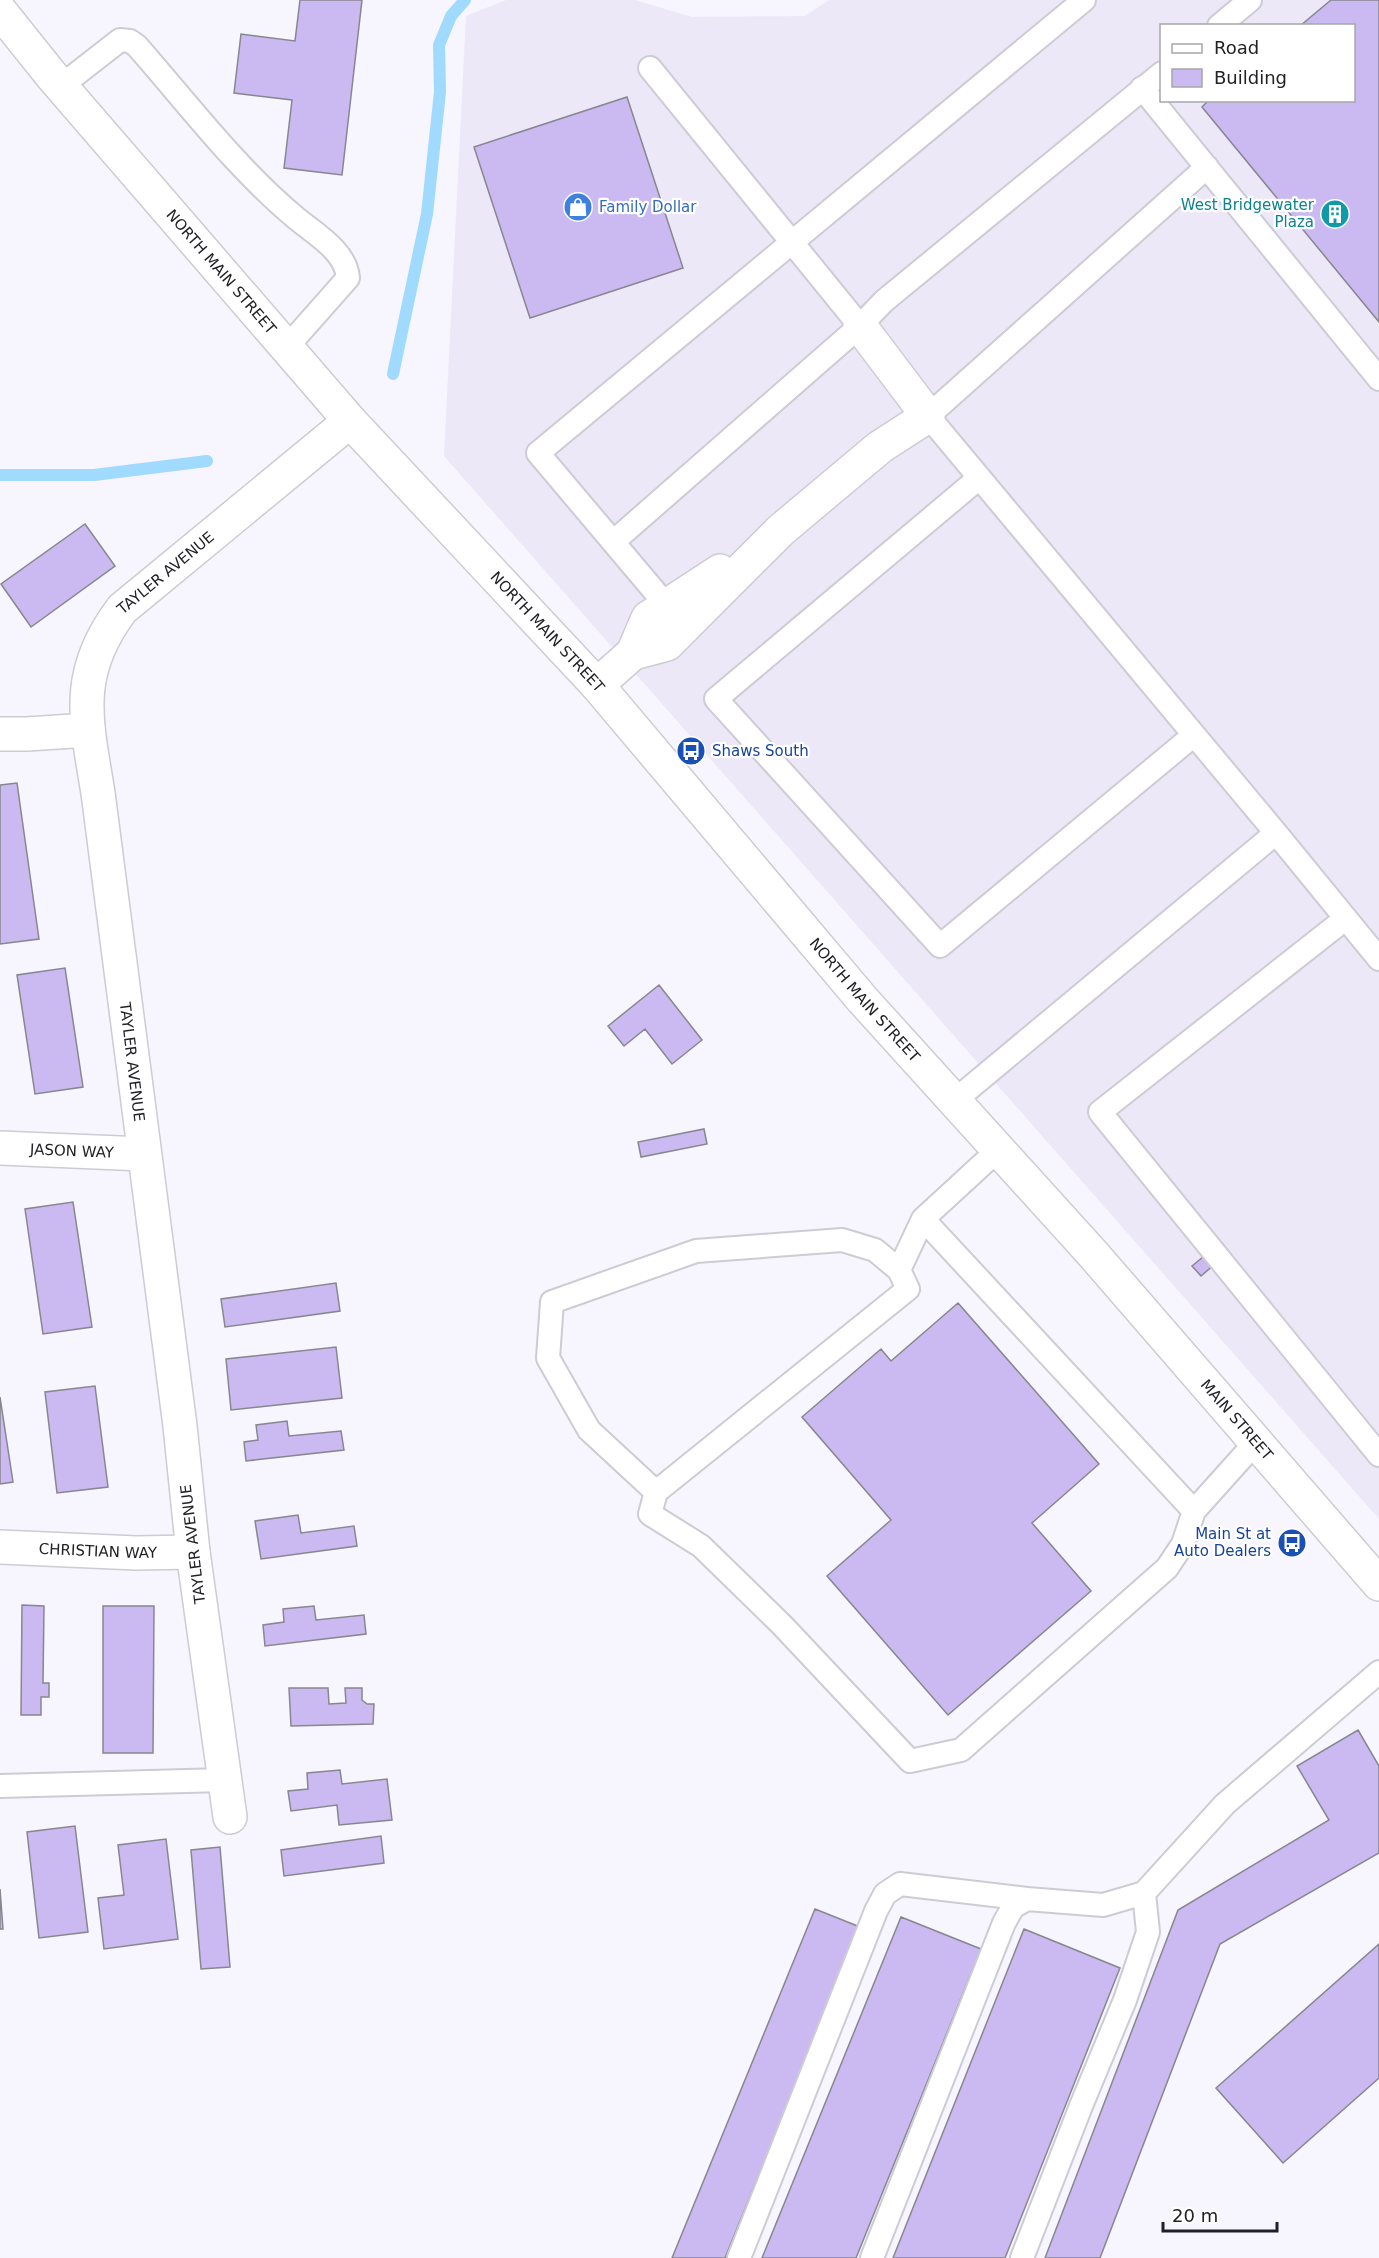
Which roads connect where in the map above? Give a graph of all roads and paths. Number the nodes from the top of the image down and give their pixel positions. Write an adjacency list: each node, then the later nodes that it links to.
1 (1084, 0): 10 (lane)
2 (1250, 0): 4 (lane)
3 (0, 11): 7 (street, NORTH MAIN STREET)
4 (1221, 24)
5 (650, 68): 10 (lane)
6 (1160, 74): 8 (lane)
7 (61, 86): 12 (street, NORTH MAIN STREET); 12 (lane)
8 (1142, 88): 9 (lane); 11 (lane)
9 (1207, 167): 13 (lane); 14 (lane)
10 (792, 241): 11 (lane); 18 (lane)
11 (860, 326): 14 (street); 18 (lane)
12 (287, 347): 15 (street, NORTH MAIN STREET)
13 (1379, 379)
14 (928, 416): 16 (lane); 17 (street)
15 (350, 421): 21 (street, NORTH MAIN STREET); 22 (street, TAYLER AVENUE)
16 (979, 478): 24 (lane); 24 (lane)
17 (781, 530): 19 (street); 20 (street)
18 (613, 542): 19 (lane)
19 (667, 606): 20 (street)
20 (633, 654): 21 (street)
21 (597, 685): 28 (street, NORTH MAIN STREET)
22 (88, 730): 23 (street); 31 (street, TAYLER AVENUE)
23 (0, 734)
24 (1194, 735): 25 (lane)
25 (1276, 833): 26 (lane); 28 (lane)
26 (1345, 919): 27 (lane); 36 (lane)
27 (1379, 959)
28 (954, 1101): 30 (street, NORTH MAIN STREET)
29 (0, 1148): 31 (street, JASON WAY)
30 (998, 1150): 32 (lane); 33 (street, NORTH MAIN STREET)
31 (144, 1154): 40 (street, TAYLER AVENUE)
32 (923, 1219): 34 (lane); 38 (lane)
33 (1093, 1254): 35 (street, MAIN STREET)
34 (899, 1270): 37 (lane); 37 (lane)
35 (1255, 1443): 38 (lane); 41 (street, MAIN STREET)
36 (1379, 1455)
37 (656, 1492): 38 (lane)
38 (1194, 1511)
39 (0, 1547): 40 (street, CHRISTIAN WAY)
40 (194, 1552): 43 (street, TAYLER AVENUE)
41 (1379, 1584)
42 (1379, 1672): 46 (lane)
43 (224, 1780): 44 (lane); 45 (street, TAYLER AVENUE)
44 (0, 1786)
45 (230, 1816)
46 (1144, 1893): 47 (lane); 50 (lane)
47 (1028, 1899): 48 (lane); 49 (lane)
48 (739, 2258)
49 (872, 2258)
50 (1022, 2258)

